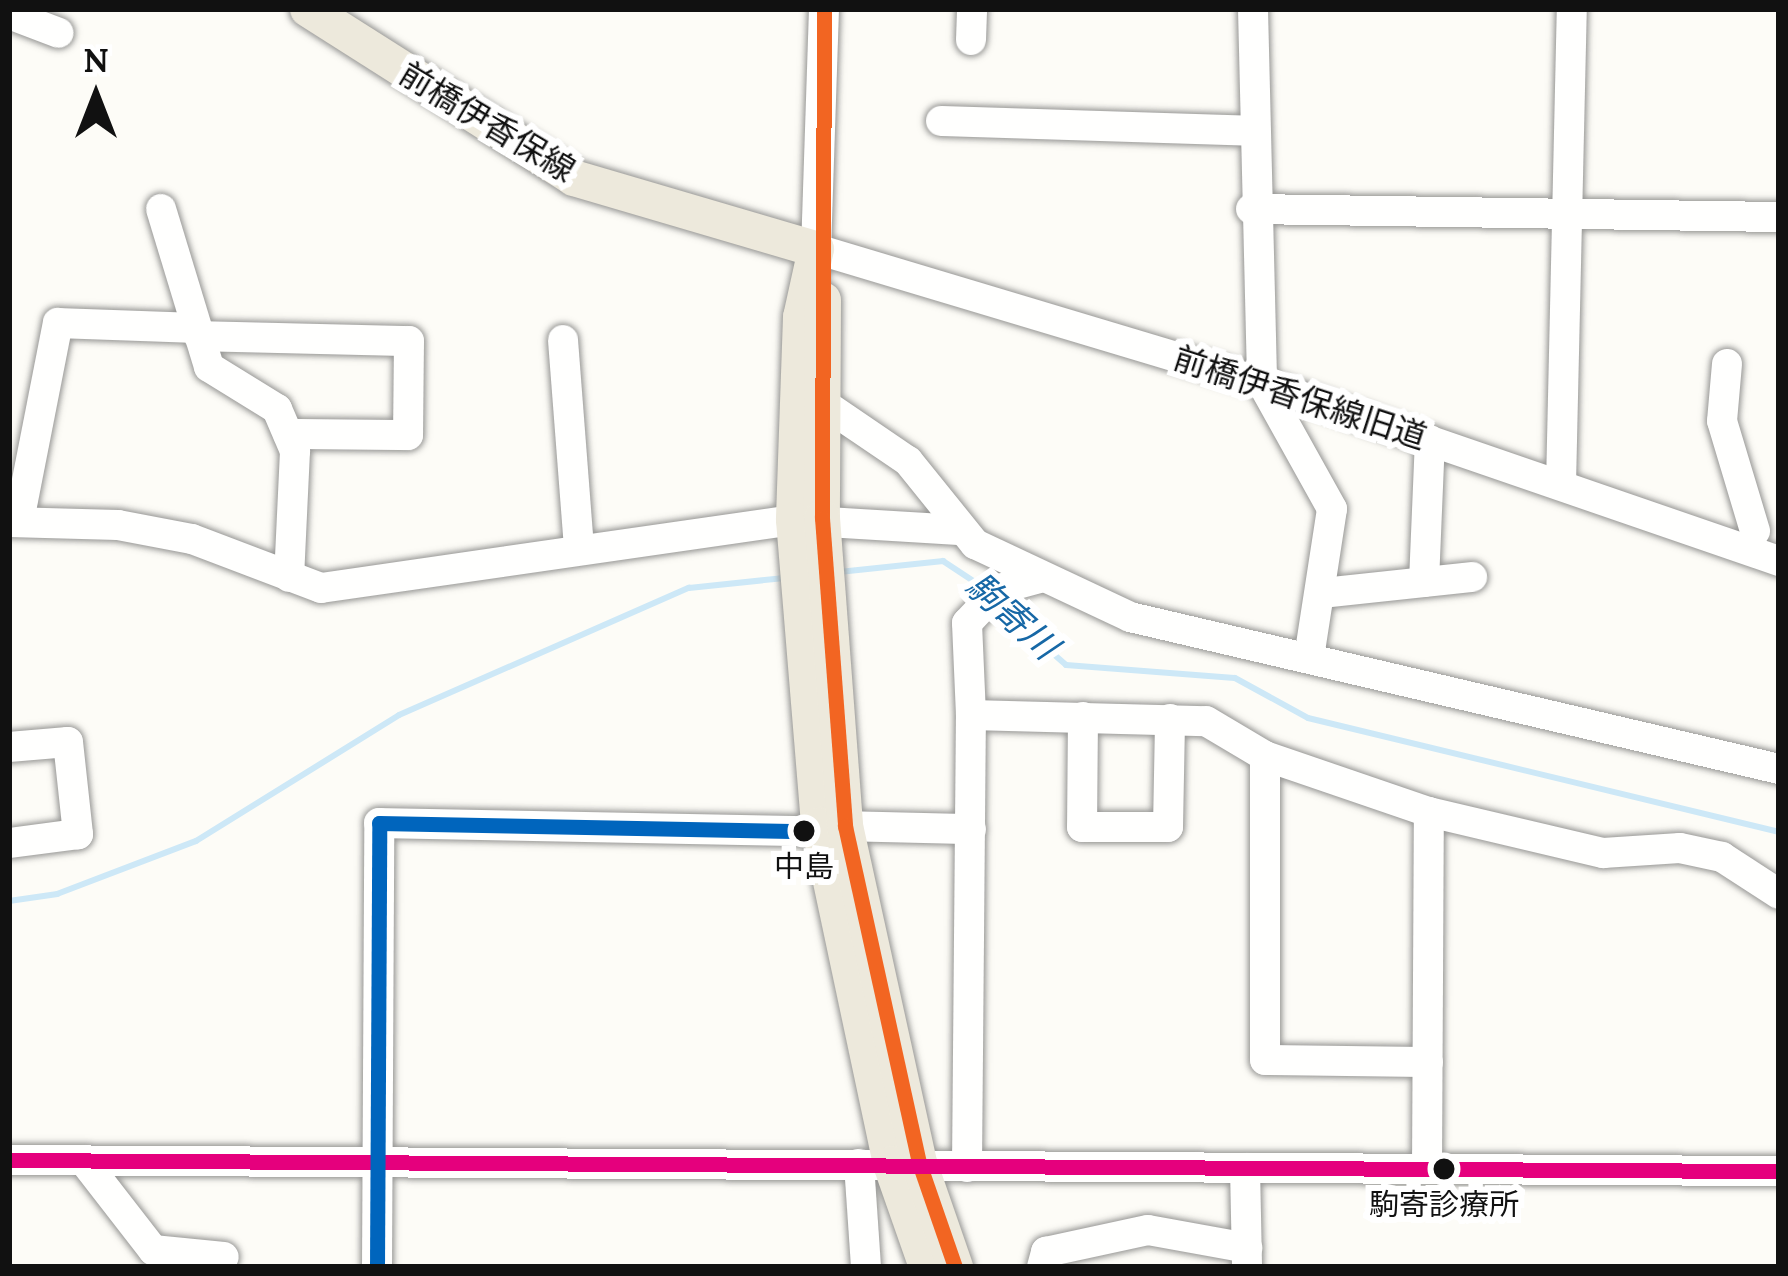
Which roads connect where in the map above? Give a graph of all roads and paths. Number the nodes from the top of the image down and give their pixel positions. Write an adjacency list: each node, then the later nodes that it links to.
1 (308, 9): 15 (main road, 前橋伊香保線)
2 (824, 9): 15 (street)
3 (972, 9): 8 (street)
4 (1253, 9): 10 (street)
5 (1572, 9): 13 (street)
6 (9, 14): 7 (street)
7 (59, 33)
8 (971, 40)
9 (940, 121): 10 (street)
10 (1252, 131): 12 (street)
11 (161, 209): 16 (street)
12 (1251, 209): 13 (street); 19 (street)
13 (1568, 211): 14 (street); 23 (street)
14 (1779, 217)
15 (817, 249): 19 (street, 前橋伊香保線旧道); 20 (main road); 24 (main road)
16 (197, 332): 21 (street); 21 (street); 25 (street)
17 (563, 340): 28 (street)
18 (1726, 364): 27 (street)
19 (1262, 382): 22 (street, 前橋伊香保線旧道); 35 (street)
20 (824, 404): 24 (main road); 26 (street)
21 (288, 434): 31 (street)
22 (1430, 440): 23 (street, 前橋伊香保線旧道); 34 (street)
23 (1561, 484): 27 (street, 前橋伊香保線旧道)
24 (808, 519): 26 (street); 28 (street); 32 (main road)
25 (14, 521): 31 (street)
26 (959, 530): 33 (street)
27 (1756, 531): 29 (street, 前橋伊香保線旧道)
28 (579, 548): 31 (street)
29 (1779, 561)
30 (1472, 577): 34 (street)
31 (289, 578)
32 (812, 578): 44 (main road); 53 (main road)
33 (1040, 578): 36 (street); 37 (street)
34 (1424, 582): 35 (street)
35 (1322, 592): 36 (street)
36 (1309, 658): 42 (street)
37 (971, 715): 38 (street); 45 (street)
38 (1083, 717): 39 (street); 39 (street)
39 (1169, 719): 41 (street)
40 (9, 747): 47 (street)
41 (1265, 756): 43 (street); 49 (street)
42 (1779, 769)
43 (1429, 812): 48 (street); 49 (street)
44 (845, 826): 45 (street); 53 (main road)
45 (971, 829): 54 (street)
46 (804, 831): 52 (street)
47 (9, 842)
48 (1779, 894)
49 (1427, 1062): 56 (street)
50 (9, 1160): 51 (street)
51 (84, 1161): 52 (street); 60 (street)
52 (379, 1162): 53 (street); 61 (street)
53 (890, 1164): 54 (street); 62 (street); 63 (main road); 64 (main road)
54 (967, 1166): 55 (street)
55 (1245, 1168): 56 (street); 59 (street)
56 (1427, 1168): 57 (street)
57 (1779, 1171)
58 (224, 1257): 60 (street)
59 (1247, 1257): 65 (street)
60 (166, 1262)
61 (377, 1267)
62 (866, 1267)
63 (927, 1267)
64 (956, 1267)
65 (1042, 1267)

